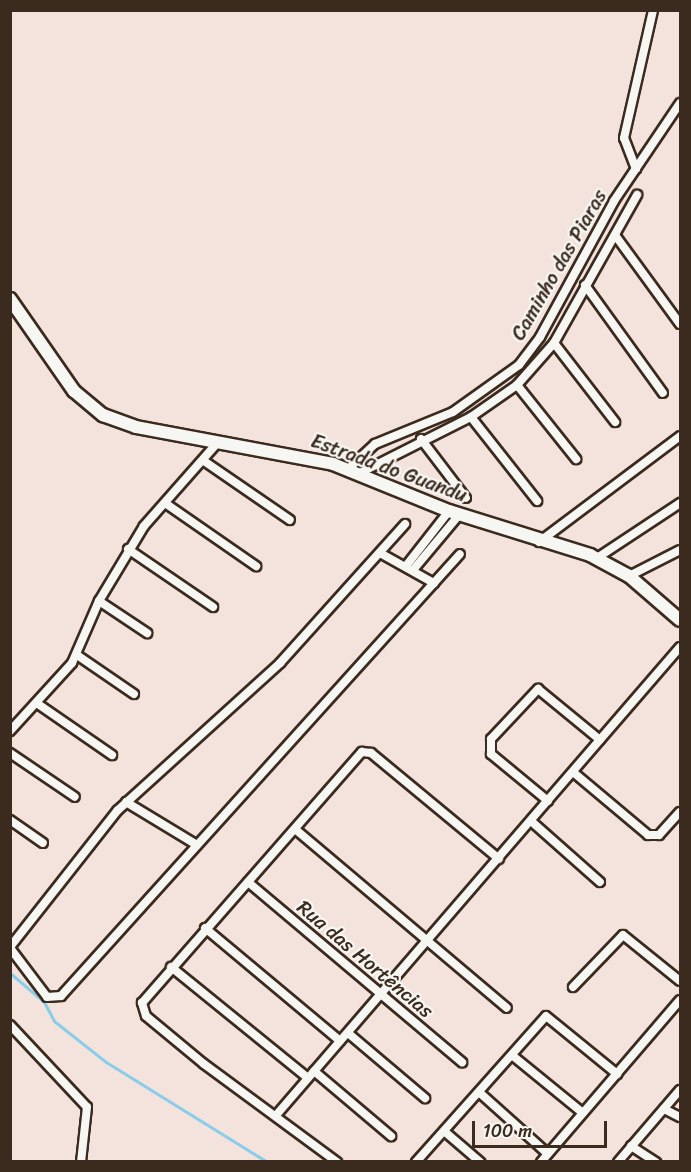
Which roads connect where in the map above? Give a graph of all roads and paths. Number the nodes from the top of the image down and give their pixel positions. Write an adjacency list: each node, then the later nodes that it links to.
1 (653, 10): 3 (street)
2 (681, 103): 3 (street, Caminho das Piaras)
3 (636, 169): 19 (street, Caminho das Piaras)
4 (637, 195): 5 (street)
5 (615, 235): 6 (street); 8 (street)
6 (585, 285): 9 (street); 11 (street)
7 (10, 299): 16 (street, Estrada do Guandu)
8 (681, 324)
9 (554, 343): 10 (street); 13 (street)
10 (517, 385): 12 (street); 17 (street)
11 (663, 393)
12 (471, 417): 15 (street); 21 (street)
13 (615, 422)
14 (681, 436): 27 (street)
15 (421, 439): 19 (street); 20 (street)
16 (218, 442): 18 (street); 19 (street, Estrada do Guandu)
17 (576, 459)
18 (204, 461): 22 (street); 25 (street)
19 (353, 472): 24 (street, Estrada do Guandu)
20 (466, 498)
21 (537, 501)
22 (165, 503): 28 (street); 33 (street)
23 (681, 503): 32 (street)
24 (454, 513): 27 (street, Estrada do Guandu); 34 (street)
25 (290, 520)
26 (405, 524): 30 (street)
27 (539, 542): 32 (street, Estrada do Guandu)
28 (128, 549): 37 (street); 38 (street)
29 (681, 550): 35 (street)
30 (380, 553): 34 (street); 52 (street)
31 (460, 554): 36 (street)
32 (597, 558): 35 (street, Estrada do Guandu)
33 (256, 566)
34 (409, 568): 36 (street)
35 (629, 576): 39 (street, Estrada do Guandu)
36 (434, 583): 58 (street)
37 (99, 601): 40 (street); 42 (street)
38 (213, 607)
39 (681, 620)
40 (147, 633)
41 (681, 647): 46 (street)
42 (77, 655): 43 (street); 44 (street)
43 (134, 694)
44 (38, 704): 45 (street); 48 (street)
45 (10, 731)
46 (600, 740): 49 (street); 51 (street)
47 (10, 753): 50 (street)
48 (112, 755)
49 (573, 772): 51 (street); 53 (street)
50 (75, 797)
51 (548, 801): 55 (street)
52 (126, 802): 58 (street); 64 (street)
53 (681, 812)
54 (10, 820): 57 (street)
55 (531, 821): 59 (street); 61 (street)
56 (295, 829): 59 (street); 60 (street); 63 (street)
57 (43, 843)
58 (197, 846): 64 (street)
59 (499, 859): 63 (street)
60 (248, 882): 62 (street); 68 (street, Rua das Hortências)
61 (600, 882)
62 (205, 928): 65 (street); 73 (street)
63 (429, 939): 68 (street); 70 (street)
64 (10, 947)
65 (171, 967): 77 (street); 82 (street)
66 (681, 981): 67 (street)
67 (573, 987)
68 (381, 994): 72 (street); 75 (street, Rua das Hortências)
69 (681, 1000): 76 (street)
70 (507, 1008)
71 (10, 1025): 89 (street)
72 (348, 1032): 73 (street); 80 (street)
73 (340, 1041): 77 (street)
74 (513, 1056): 76 (street); 79 (street); 83 (street)
75 (462, 1062)
76 (616, 1074): 83 (street)
77 (311, 1075): 82 (street); 86 (street)
78 (681, 1090): 81 (street)
79 (480, 1093): 85 (street); 88 (street)
80 (425, 1098)
81 (664, 1109): 84 (street); 87 (street)
82 (278, 1113): 90 (street)
83 (583, 1113): 88 (street)
84 (681, 1117)
85 (444, 1131): 91 (street); 92 (street)
86 (392, 1136)
87 (631, 1146): 94 (street); 95 (street)
88 (548, 1154): 93 (street)
89 (81, 1161)
90 (338, 1161)
91 (416, 1161)
92 (480, 1161)
93 (541, 1161)
94 (618, 1161)
95 (656, 1161)

